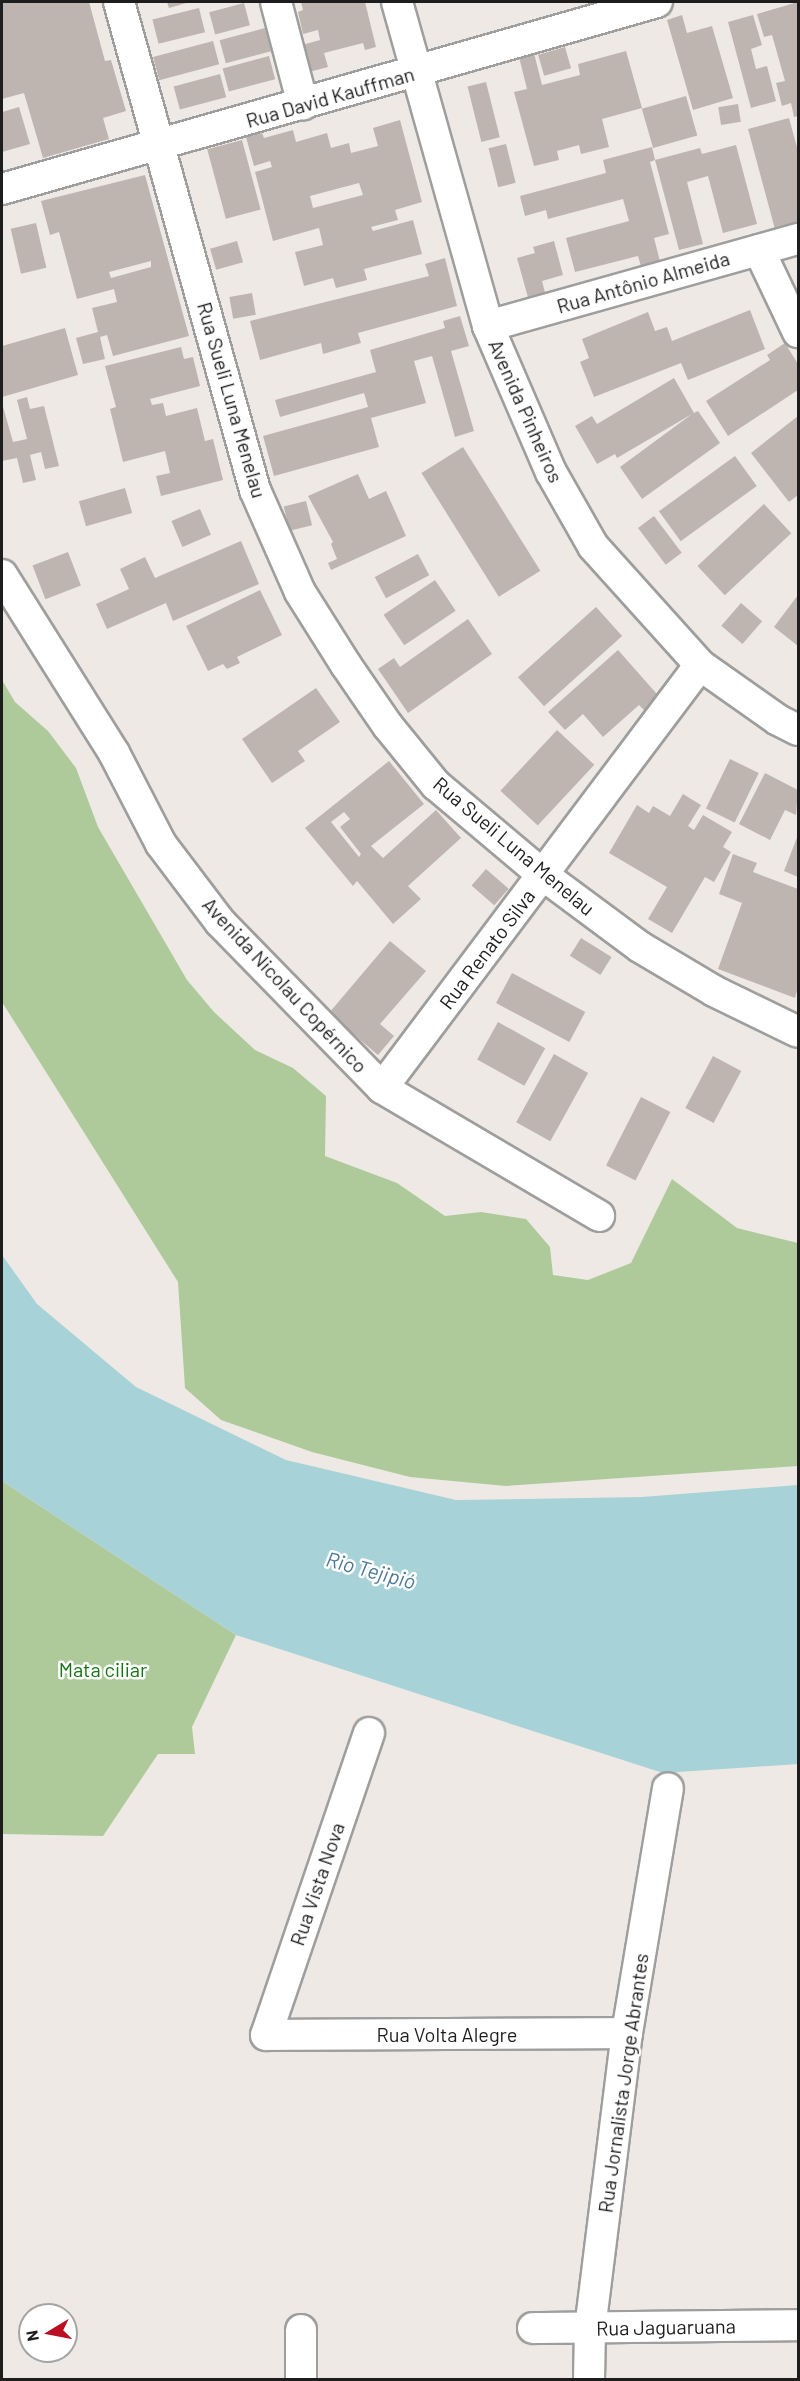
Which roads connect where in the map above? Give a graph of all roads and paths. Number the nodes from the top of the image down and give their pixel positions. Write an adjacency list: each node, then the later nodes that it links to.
1 (119, 2): 7 (street, Rua Sueli Luna Menelau)
2 (276, 2): 6 (street)
3 (397, 2): 5 (street, Avenida Pinheiros)
4 (657, 2): 5 (street, Rua David Kauffman)
5 (417, 71): 6 (street, Rua David Kauffman); 11 (street, Avenida Pinheiros)
6 (303, 105): 7 (street, Rua David Kauffman)
7 (161, 146): 8 (street, Rua David Kauffman); 16 (street, Rua Sueli Luna Menelau)
8 (2, 189)
9 (798, 239): 10 (street, Rua Antônio Almeida)
10 (759, 250): 11 (street, Rua Antônio Almeida); 12 (street)
11 (488, 326): 14 (street, Avenida Pinheiros)
12 (798, 333)
13 (2, 575): 18 (street, Avenida Nicolau Copérnico)
14 (700, 665): 15 (street, Avenida Pinheiros); 16 (street, Rua Renato Silva)
15 (798, 730)
16 (543, 875): 17 (street, Rua Sueli Luna Menelau); 18 (street, Rua Renato Silva)
17 (798, 1032)
18 (382, 1088): 19 (street, Avenida Nicolau Copérnico)
19 (599, 1216)
20 (369, 1733): 23 (street, Rua Vista Nova)
21 (668, 1788): 22 (street, Rua Jornalista Jorge Abrantes)
22 (627, 2033): 23 (street, Rua Volta Alegre); 26 (street, Rua Jornalista Jorge Abrantes)
23 (266, 2035)
24 (798, 2325): 26 (street, Rua Jaguaruana)
25 (533, 2328): 26 (street, Rua Jaguaruana)
26 (590, 2329): 29 (street, Rua Jornalista Jorge Abrantes)
27 (301, 2330): 28 (street)
28 (301, 2379)
29 (589, 2379)

